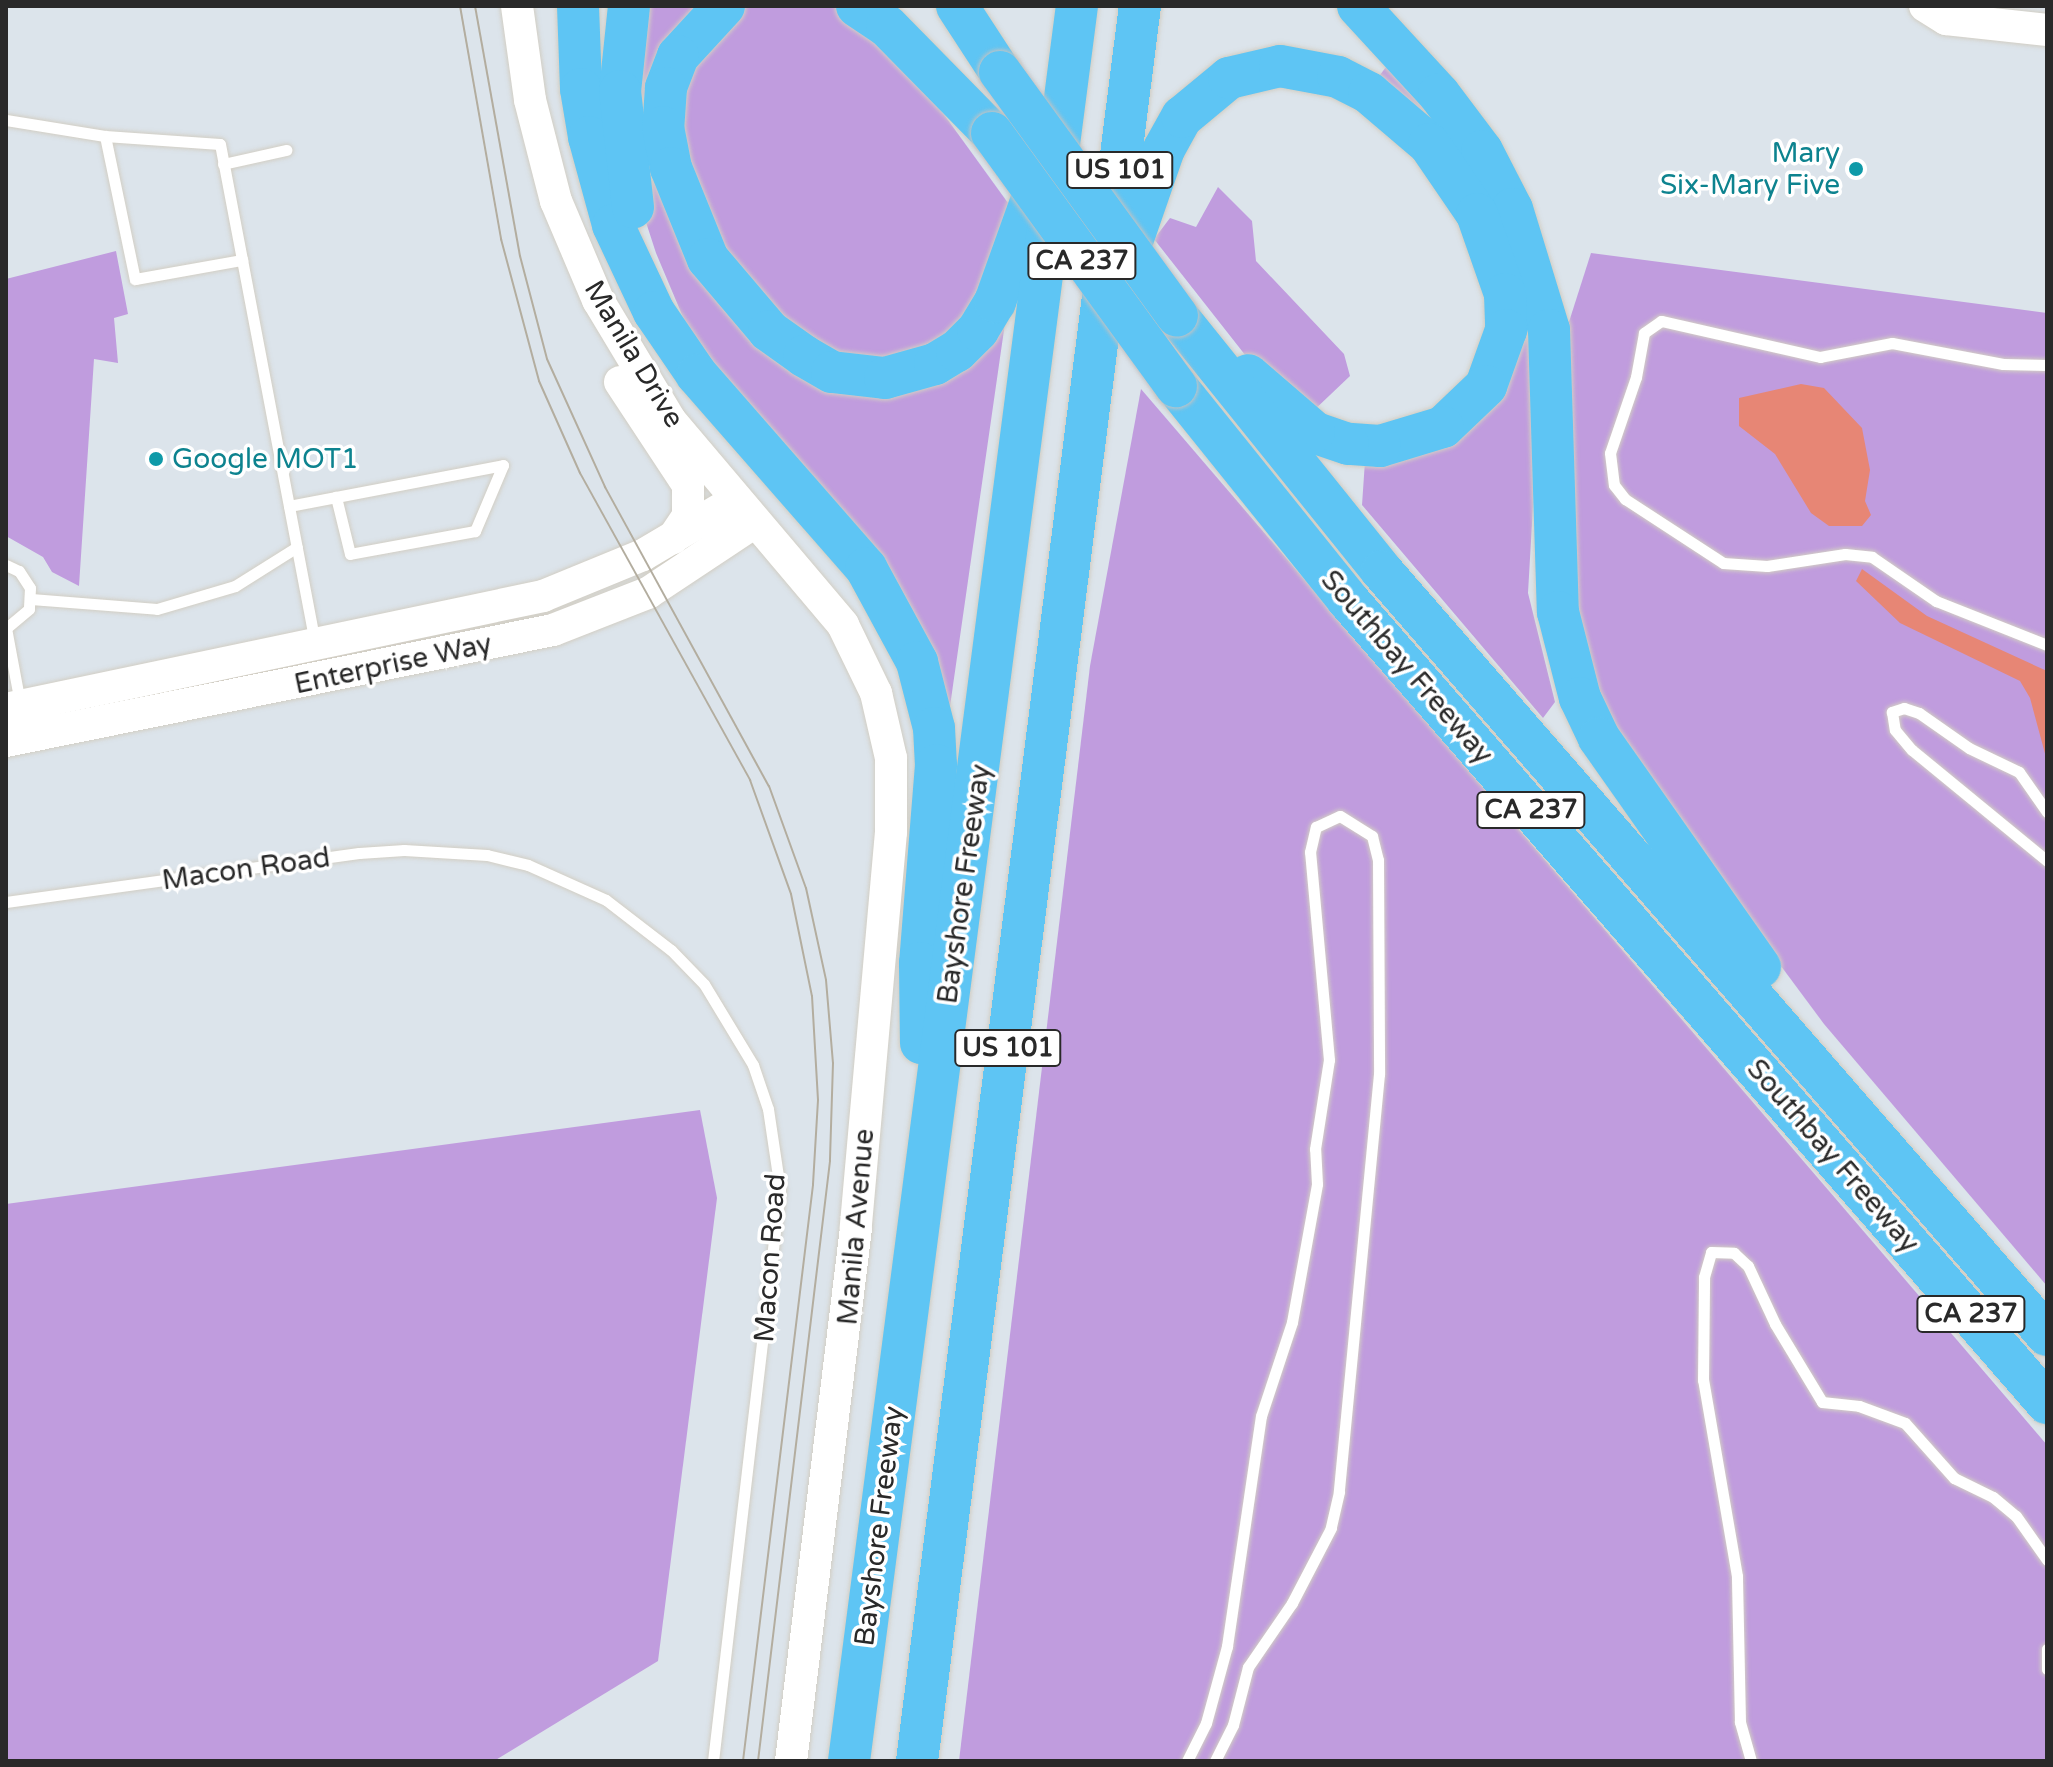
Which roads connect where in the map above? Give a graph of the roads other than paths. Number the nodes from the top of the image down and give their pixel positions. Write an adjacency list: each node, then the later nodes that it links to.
1 (517, 6): 20 (street, Manila Drive)
2 (578, 6): 24 (highway)
3 (629, 6): 24 (highway)
4 (724, 6): 13 (highway)
5 (857, 6): 15 (highway)
6 (906, 6): 15 (highway, Southbay Freeway / CA 237)
7 (957, 6): 21 (highway, Southbay Freeway / CA 237, bridge)
8 (1077, 6): 13 (highway, Bayshore Freeway / US 101)
9 (1140, 6): 22 (highway, US 101)
10 (1358, 6): 41 (highway)
11 (1925, 6): 12 (street)
12 (2047, 30)
13 (1065, 97): 42 (highway, Bayshore Freeway / US 101)
14 (6, 120): 16 (lane)
15 (992, 133): 44 (highway, Southbay Freeway / CA 237, bridge)
16 (105, 136): 18 (lane); 19 (lane)
17 (286, 150): 18 (lane)
18 (223, 164): 19 (lane)
19 (242, 260): 26 (lane)
20 (598, 300): 27 (street, Manila Drive); 28 (street)
21 (1180, 309): 22 (highway); 41 (highway, Southbay Freeway / CA 237)
22 (1100, 335): 51 (highway, US 101)
23 (2047, 365): 33 (lane)
24 (697, 375): 42 (highway)
25 (336, 497): 25 (lane); 26 (lane)
26 (289, 506): 29 (lane)
27 (746, 511): 28 (street, Enterprise Way); 34 (street, Enterprise Way); 35 (street, Manila Drive)
28 (673, 538): 34 (street, Enterprise Way)
29 (297, 547): 31 (lane); 34 (lane)
30 (6, 565): 31 (lane)
31 (31, 599): 32 (lane)
32 (6, 628): 36 (lane)
33 (2047, 645)
34 (318, 662): 36 (street, Enterprise Way); 37 (street, Enterprise Way)
35 (876, 693): 49 (street, Manila Avenue)
36 (14, 708)
37 (6, 741)
38 (2047, 812): 39 (lane)
39 (2047, 861)
40 (6, 902): 48 (lane, Macon Road)
41 (1858, 1114): 43 (highway, Southbay Freeway / CA 237)
42 (922, 1190): 50 (highway, Bayshore Freeway / US 101)
43 (2047, 1335)
44 (2047, 1403)
45 (2047, 1560): 54 (lane)
46 (2047, 1649): 47 (lane)
47 (2047, 1669)
48 (713, 1761)
49 (791, 1761)
50 (849, 1761)
51 (917, 1761)
52 (1187, 1761): 53 (lane)
53 (1215, 1761)
54 (1751, 1761)

